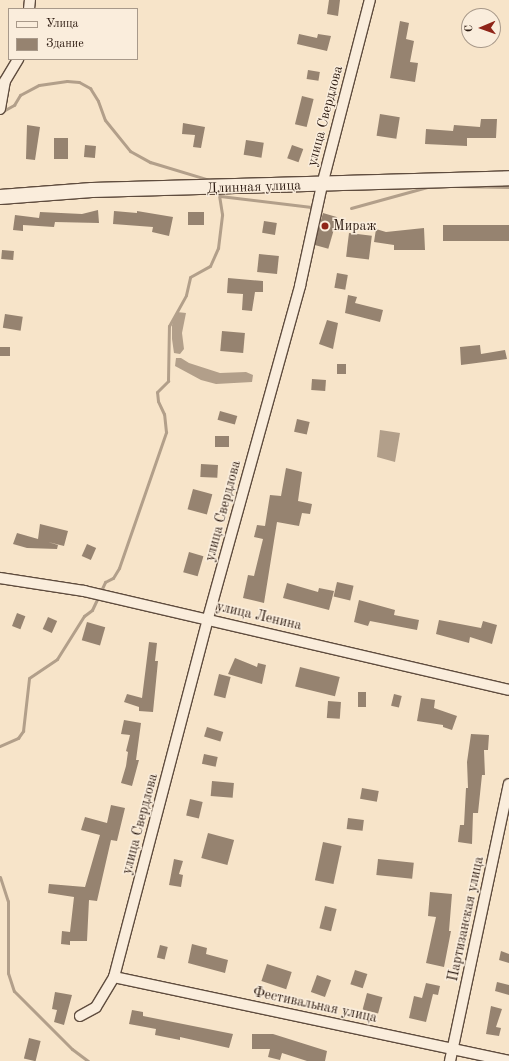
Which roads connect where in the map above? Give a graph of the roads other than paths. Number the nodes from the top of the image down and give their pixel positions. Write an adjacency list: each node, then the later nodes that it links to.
1 (370, 0): 5 (street, улица Свердлова)
2 (17, 60): 3 (street)
3 (0, 109)
4 (509, 178): 5 (main road, Длинная улица)
5 (322, 185): 6 (main road, Длинная улица); 8 (street, улица Свердлова)
6 (0, 198)
7 (0, 578): 8 (street, улица Ленина)
8 (208, 618): 9 (street, улица Ленина); 11 (street, улица Свердлова)
9 (509, 690)
10 (509, 784): 13 (street, Партизанская улица)
11 (114, 976): 12 (street, улица Свердлова); 13 (street, Фестивальная улица)
12 (80, 1016)
13 (453, 1048): 14 (street, Партизанская улица); 15 (street, Фестивальная улица)
14 (450, 1061)
15 (509, 1061)

